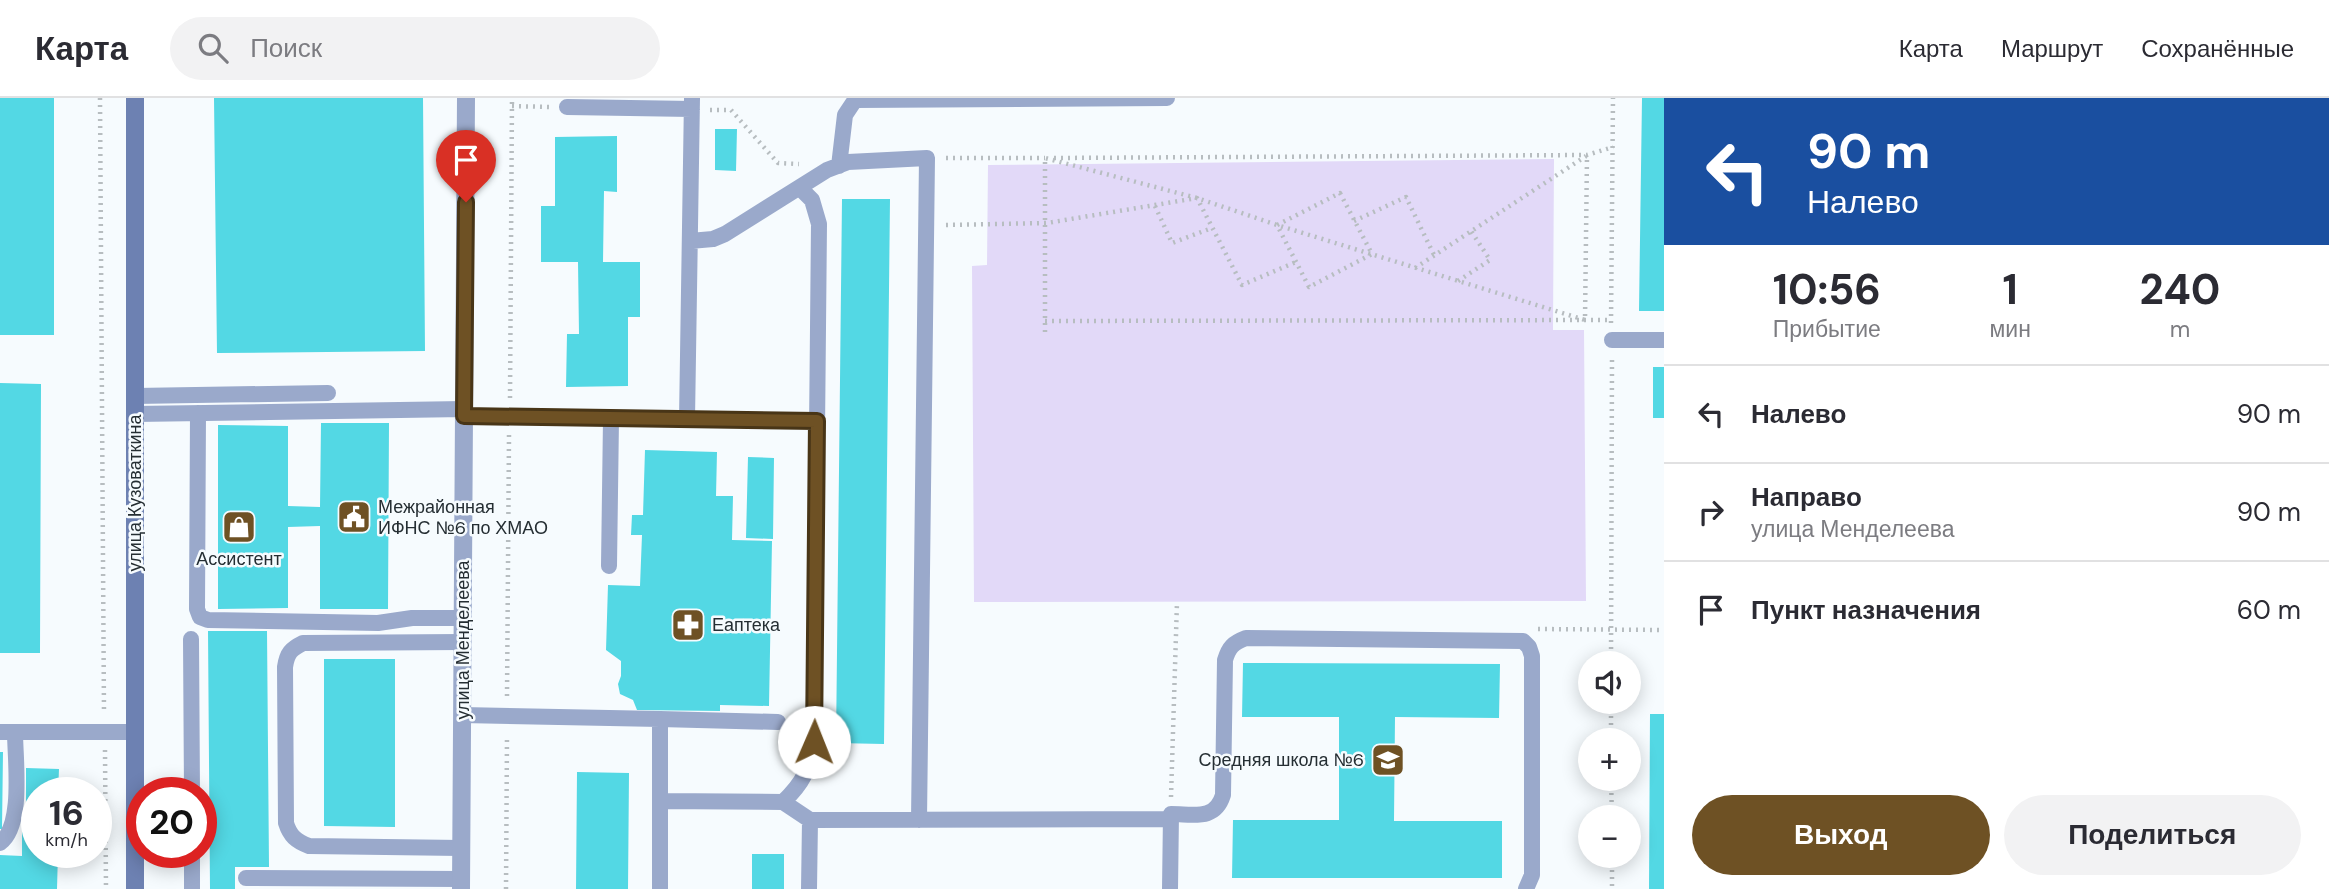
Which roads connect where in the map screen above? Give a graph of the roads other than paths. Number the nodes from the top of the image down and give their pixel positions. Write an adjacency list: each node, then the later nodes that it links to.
1 (135, 98): 13 (main road, улица Кузоваткина)
2 (466, 98): 14 (street, улица Менделеева)
3 (1167, 98): 4 (lane)
4 (855, 99): 7 (lane)
5 (692, 104): 6 (lane); 9 (lane)
6 (567, 107)
7 (839, 166): 8 (lane); 33 (lane)
8 (800, 188): 9 (lane); 18 (lane)
9 (690, 241): 17 (lane)
10 (1612, 340): 11 (lane)
11 (1664, 340)
12 (328, 393): 13 (lane)
13 (135, 405): 15 (lane); 27 (main road, улица Кузоваткина)
14 (464, 412): 15 (lane); 16 (lane); 20 (street, улица Менделеева)
15 (198, 413): 20 (lane)
16 (611, 419): 17 (lane); 19 (lane)
17 (687, 419): 18 (lane)
18 (817, 421): 30 (lane)
19 (609, 566)
20 (463, 618): 22 (street, улица Менделеева)
21 (191, 639): 28 (lane)
22 (463, 642): 23 (street, улица Менделеева); 35 (lane)
23 (462, 715): 24 (lane); 35 (street, улица Менделеева)
24 (660, 719): 25 (lane); 29 (lane)
25 (778, 722)
26 (8, 732): 27 (lane); 34 (lane)
27 (135, 732): 39 (main road, улица Кузоваткина)
28 (192, 777)
29 (660, 802): 30 (lane); 41 (lane)
30 (783, 802): 32 (lane)
31 (1171, 817): 33 (lane); 43 (lane); 44 (lane)
32 (810, 820): 33 (lane); 42 (lane)
33 (919, 820)
34 (0, 843)
35 (461, 848): 38 (street, улица Менделеева)
36 (192, 868): 40 (lane)
37 (246, 878): 38 (lane)
38 (461, 884)
39 (135, 889)
40 (192, 889)
41 (660, 889)
42 (810, 889)
43 (1170, 889)
44 (1526, 889)

